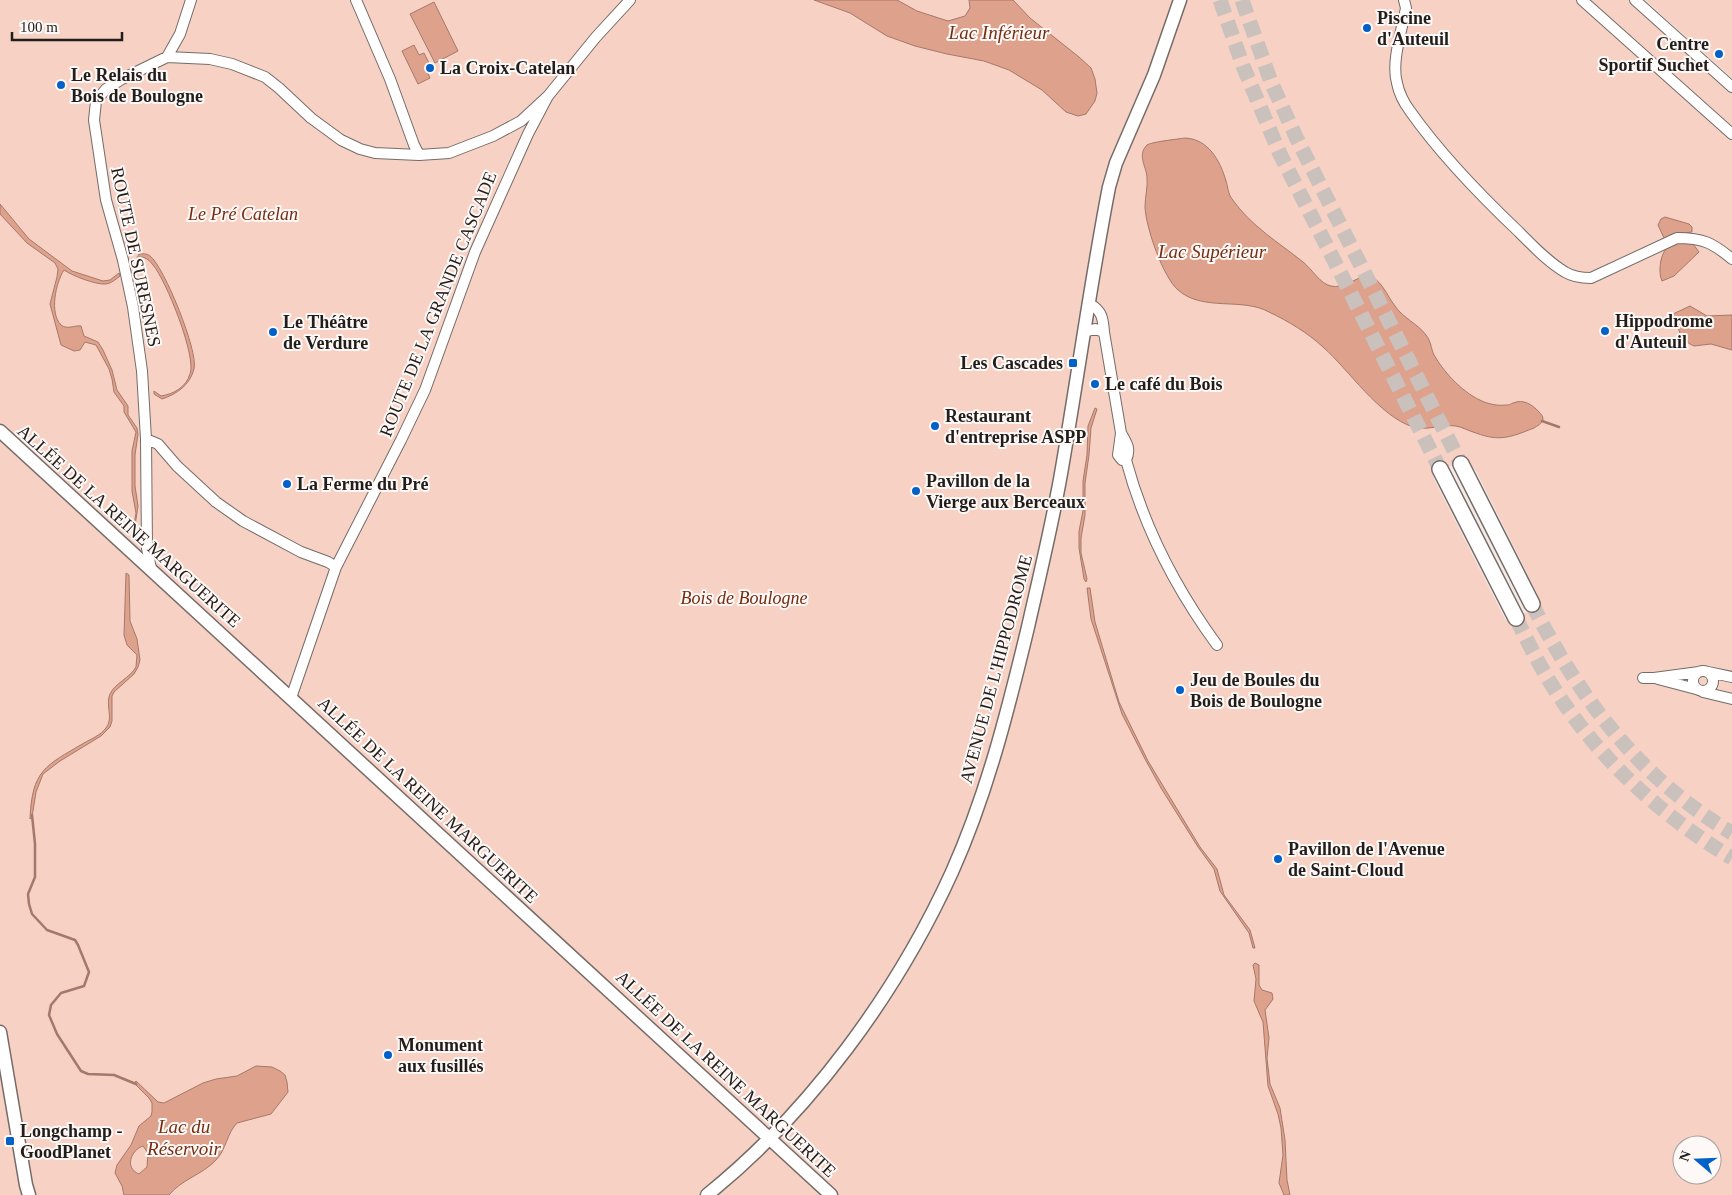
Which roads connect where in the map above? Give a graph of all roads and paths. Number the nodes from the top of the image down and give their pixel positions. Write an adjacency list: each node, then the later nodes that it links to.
1 (191, 0): 8 (street)
2 (356, 0): 12 (street)
3 (630, 0): 10 (street, ROUTE DE LA GRANDE CASCADE)
4 (1180, 0): 14 (main road, AVENUE DE L'HIPPODROME)
5 (1404, 0): 13 (street)
6 (1582, 0): 11 (street)
7 (1635, 0): 9 (street)
8 (166, 57): 12 (street); 18 (street, ROUTE DE SURESNES)
9 (1732, 87)
10 (548, 96): 12 (street); 21 (street, ROUTE DE LA GRANDE CASCADE)
11 (1732, 134)
12 (419, 155)
13 (1732, 259)
14 (1090, 304): 15 (main road, AVENUE DE L'HIPPODROME); 16 (street)
15 (1084, 332): 16 (street); 32 (main road, AVENUE DE L'HIPPODROME)
16 (1104, 332): 25 (street)
17 (0, 431): 22 (main road, ALLÉE DE LA REINE MARGUERITE)
18 (146, 439): 21 (street); 22 (street, ROUTE DE SURESNES)
19 (1461, 464): 23 (highway)
20 (1440, 469): 24 (highway)
21 (332, 564): 29 (street, ROUTE DE LA GRANDE CASCADE)
22 (151, 569): 29 (main road, ALLÉE DE LA REINE MARGUERITE)
23 (1532, 604)
24 (1516, 618)
25 (1217, 646)
26 (1704, 672): 27 (street); 28 (street); 28 (street); 28 (street)
27 (1732, 677)
28 (1700, 690): 30 (street)
29 (291, 698): 32 (main road, ALLÉE DE LA REINE MARGUERITE)
30 (1732, 699)
31 (0, 1032): 33 (main road)
32 (769, 1138): 34 (main road, AVENUE DE L'HIPPODROME); 35 (main road, ALLÉE DE LA REINE MARGUERITE)
33 (27, 1192)
34 (707, 1195)
35 (831, 1195)

